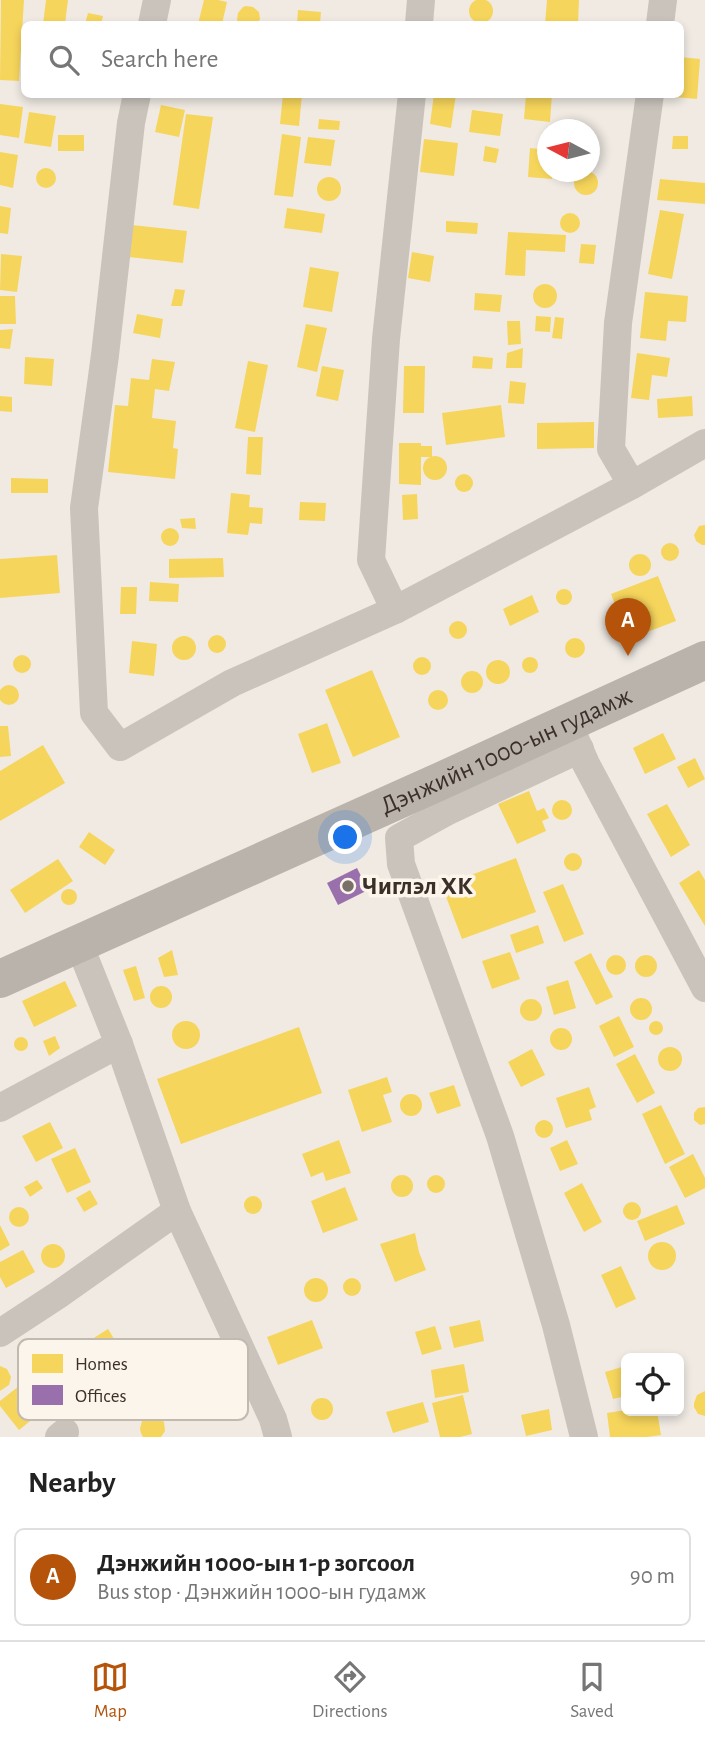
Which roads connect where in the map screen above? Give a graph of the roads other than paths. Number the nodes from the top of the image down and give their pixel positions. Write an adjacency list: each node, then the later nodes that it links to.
1 (157, 0): 4 (street)
2 (421, 0): 5 (street)
3 (663, 0): 6 (street)
4 (153, 21)
5 (419, 21)
6 (660, 21)
7 (136, 98): 12 (street)
8 (411, 98): 12 (street)
9 (649, 98): 11 (street)
10 (705, 443): 11 (street)
11 (632, 485): 12 (street)
12 (395, 610)
13 (705, 660): 14 (main road, Дэнжийн 1000-ын гудамж)
14 (573, 735): 15 (main road, Дэнжийн 1000-ын гудамж); 17 (street); 25 (street)
15 (79, 944): 16 (main road, Дэнжийн 1000-ын гудамж); 18 (street)
16 (0, 979)
17 (705, 988)
18 (119, 1044): 19 (street); 20 (street)
19 (0, 1108)
20 (177, 1211): 21 (street); 22 (street)
21 (0, 1333)
22 (236, 1339)
23 (248, 1365): 24 (street)
24 (278, 1437)
25 (584, 1437)

